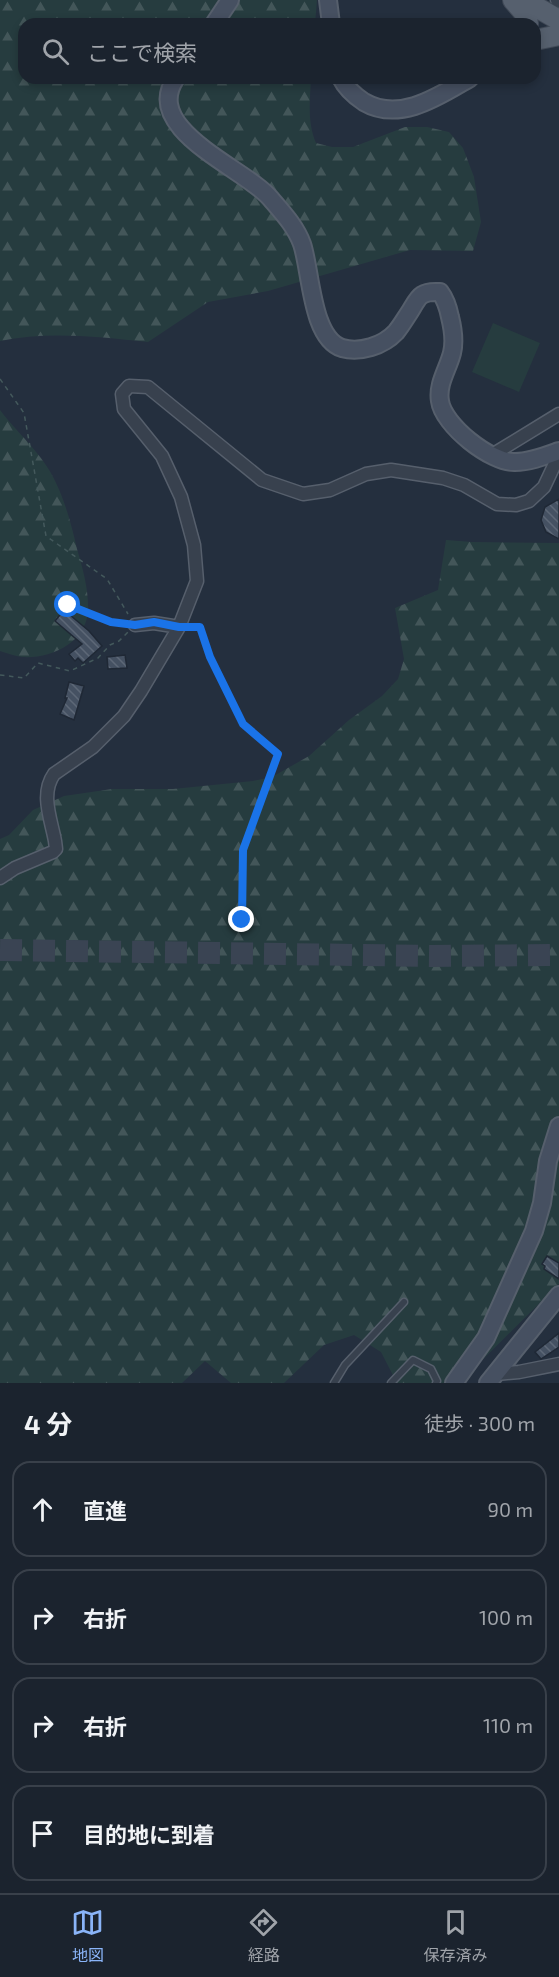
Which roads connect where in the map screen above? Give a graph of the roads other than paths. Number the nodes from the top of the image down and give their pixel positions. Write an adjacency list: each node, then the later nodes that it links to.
1 (230, 0): 7 (street)
2 (328, 0): 8 (street)
3 (513, 0): 9 (main road)
4 (524, 0): 10 (main road)
5 (537, 0): 6 (main road)
6 (559, 10)
7 (218, 18)
8 (330, 18)
9 (527, 18)
10 (559, 20)
11 (559, 26): 13 (street)
12 (559, 35): 14 (main road)
13 (541, 36)
14 (541, 39)
15 (173, 84): 20 (street)
16 (346, 84): 17 (street)
17 (459, 84)
18 (559, 414): 20 (street)
19 (559, 453): 20 (street); 22 (street)
20 (492, 455)
21 (135, 625): 22 (street)
22 (179, 627): 23 (street)
23 (0, 878)
24 (559, 1126): 32 (street)
25 (559, 1295): 28 (street)
26 (404, 1302): 29 (lane)
27 (559, 1365): 28 (street)
28 (492, 1378)
29 (334, 1383)
30 (391, 1383): 31 (lane)
31 (435, 1383)
32 (454, 1383)

